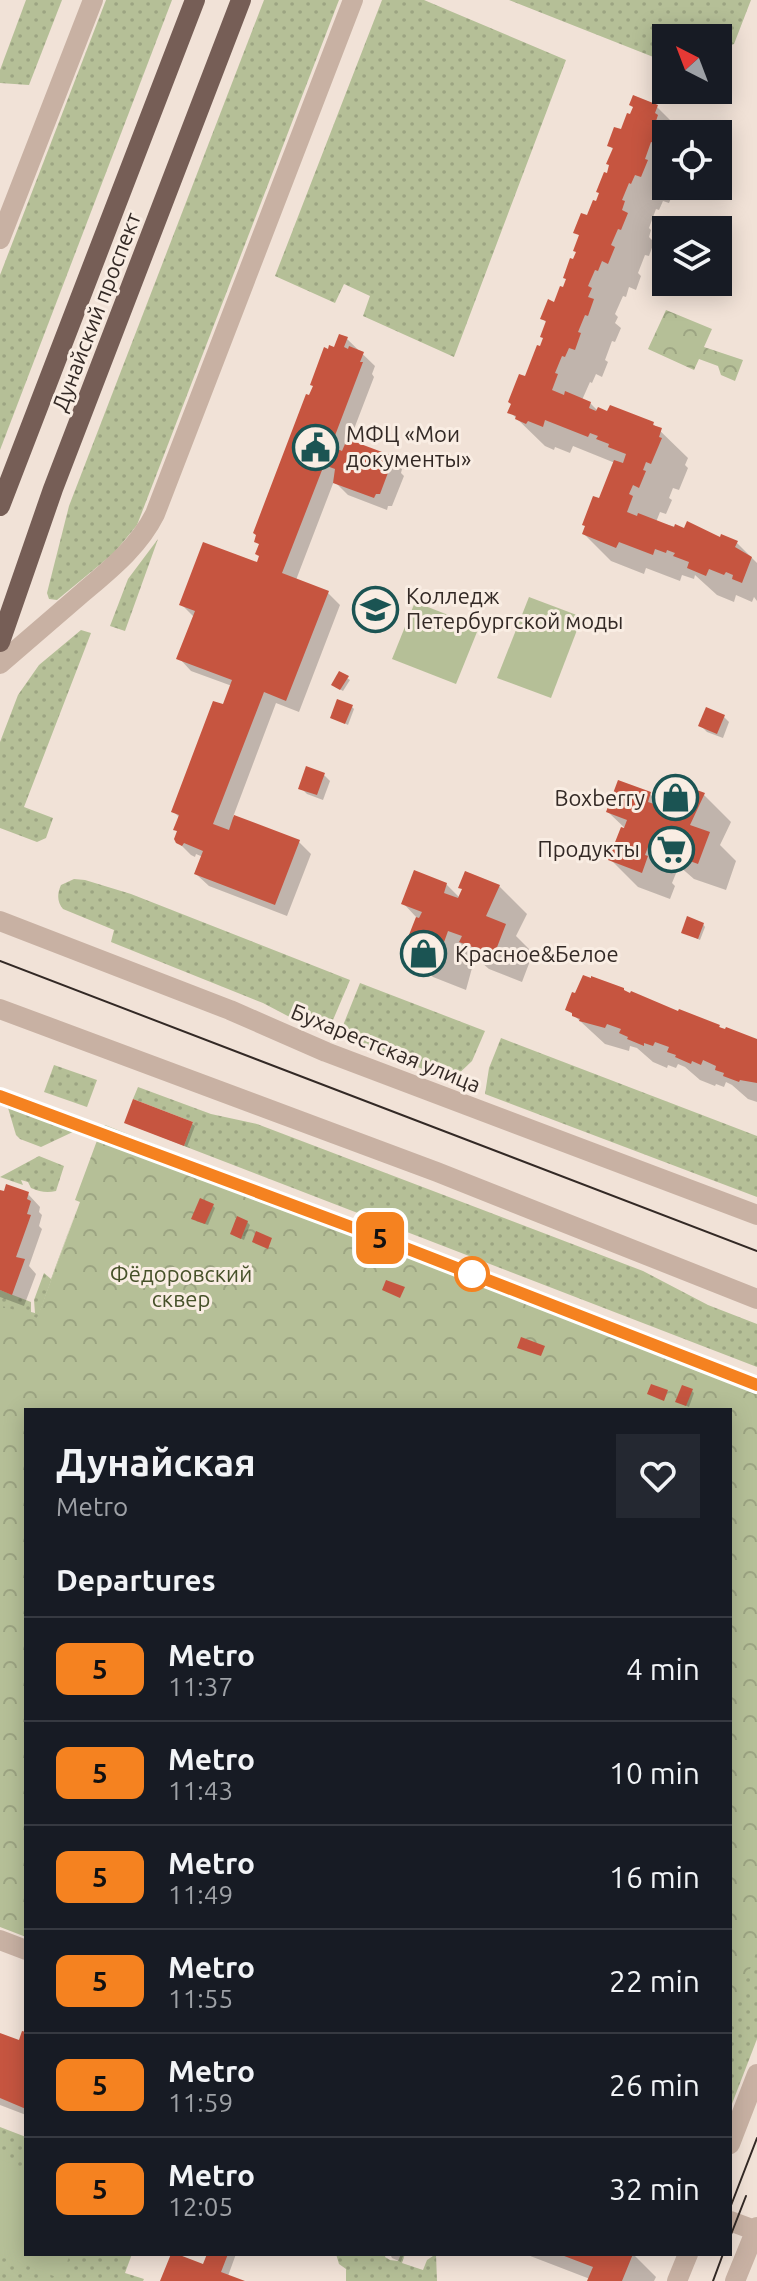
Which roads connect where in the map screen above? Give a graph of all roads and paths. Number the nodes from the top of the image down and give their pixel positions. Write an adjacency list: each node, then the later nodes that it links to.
1 (93, 0): 5 (street)
2 (195, 0): 6 (main road, Дунайский проспект)
3 (241, 0): 7 (main road, Дунайский проспект)
4 (353, 0): 8 (street)
5 (0, 239)
6 (0, 506)
7 (0, 642)
8 (0, 664)
9 (0, 921): 11 (street, Бухарестская улица)
10 (0, 1009): 12 (street)
11 (757, 1215)
12 (757, 1299)
13 (0, 1940): 14 (street)
14 (24, 1949)
15 (757, 2074): 16 (street)
16 (732, 2139)
17 (732, 2222): 18 (street)
18 (756, 2230): 21 (street)
19 (687, 2256): 20 (street)
20 (677, 2281)
21 (735, 2281)

